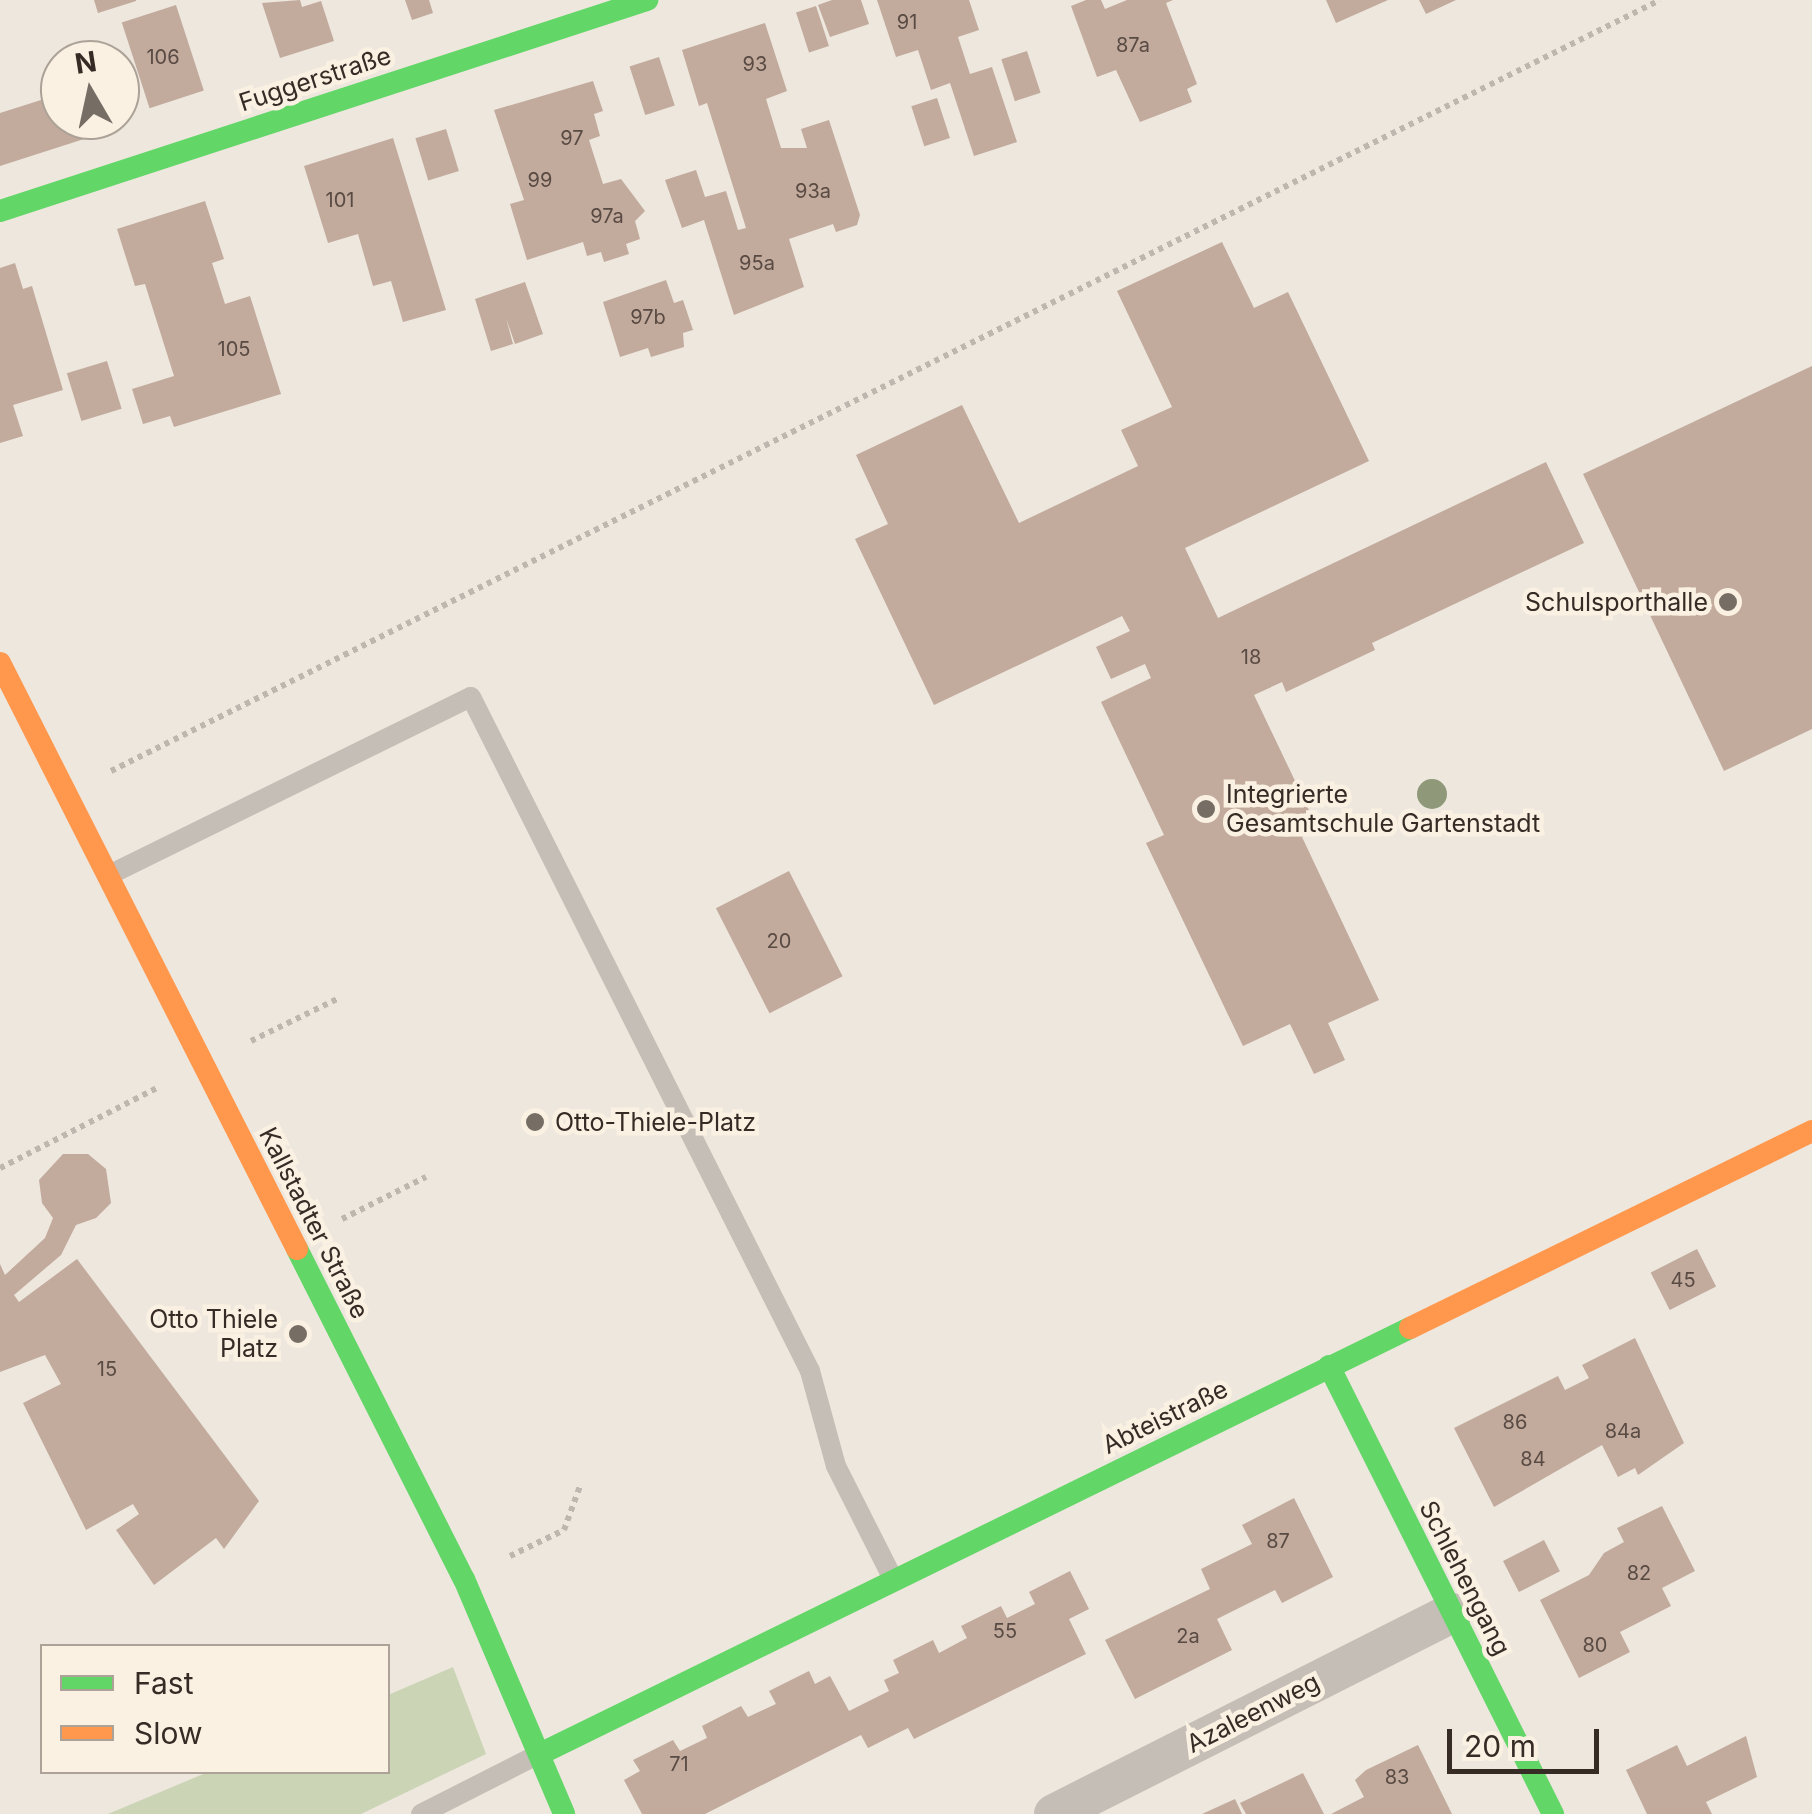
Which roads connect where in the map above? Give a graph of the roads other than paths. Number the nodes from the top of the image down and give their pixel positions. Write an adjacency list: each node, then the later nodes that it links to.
1 (647, 0): 2 (street, Fuggerstraße)
2 (0, 212)
3 (0, 663): 4 (street, Kallstadter Straße)
4 (108, 876): 7 (lane); 9 (street, Kallstadter Straße)
5 (1812, 1131): 6 (street, Abteistraße)
6 (1328, 1366): 7 (street, Abteistraße); 8 (street, Schlehengang)
7 (894, 1581): 9 (street, Abteistraße)
8 (1452, 1613): 12 (street, Azaleenweg); 13 (street, Schlehengang)
9 (542, 1752): 10 (lane); 11 (street, Kallstadter Straße)
10 (421, 1814)
11 (564, 1814)
12 (1054, 1814)
13 (1552, 1814)

